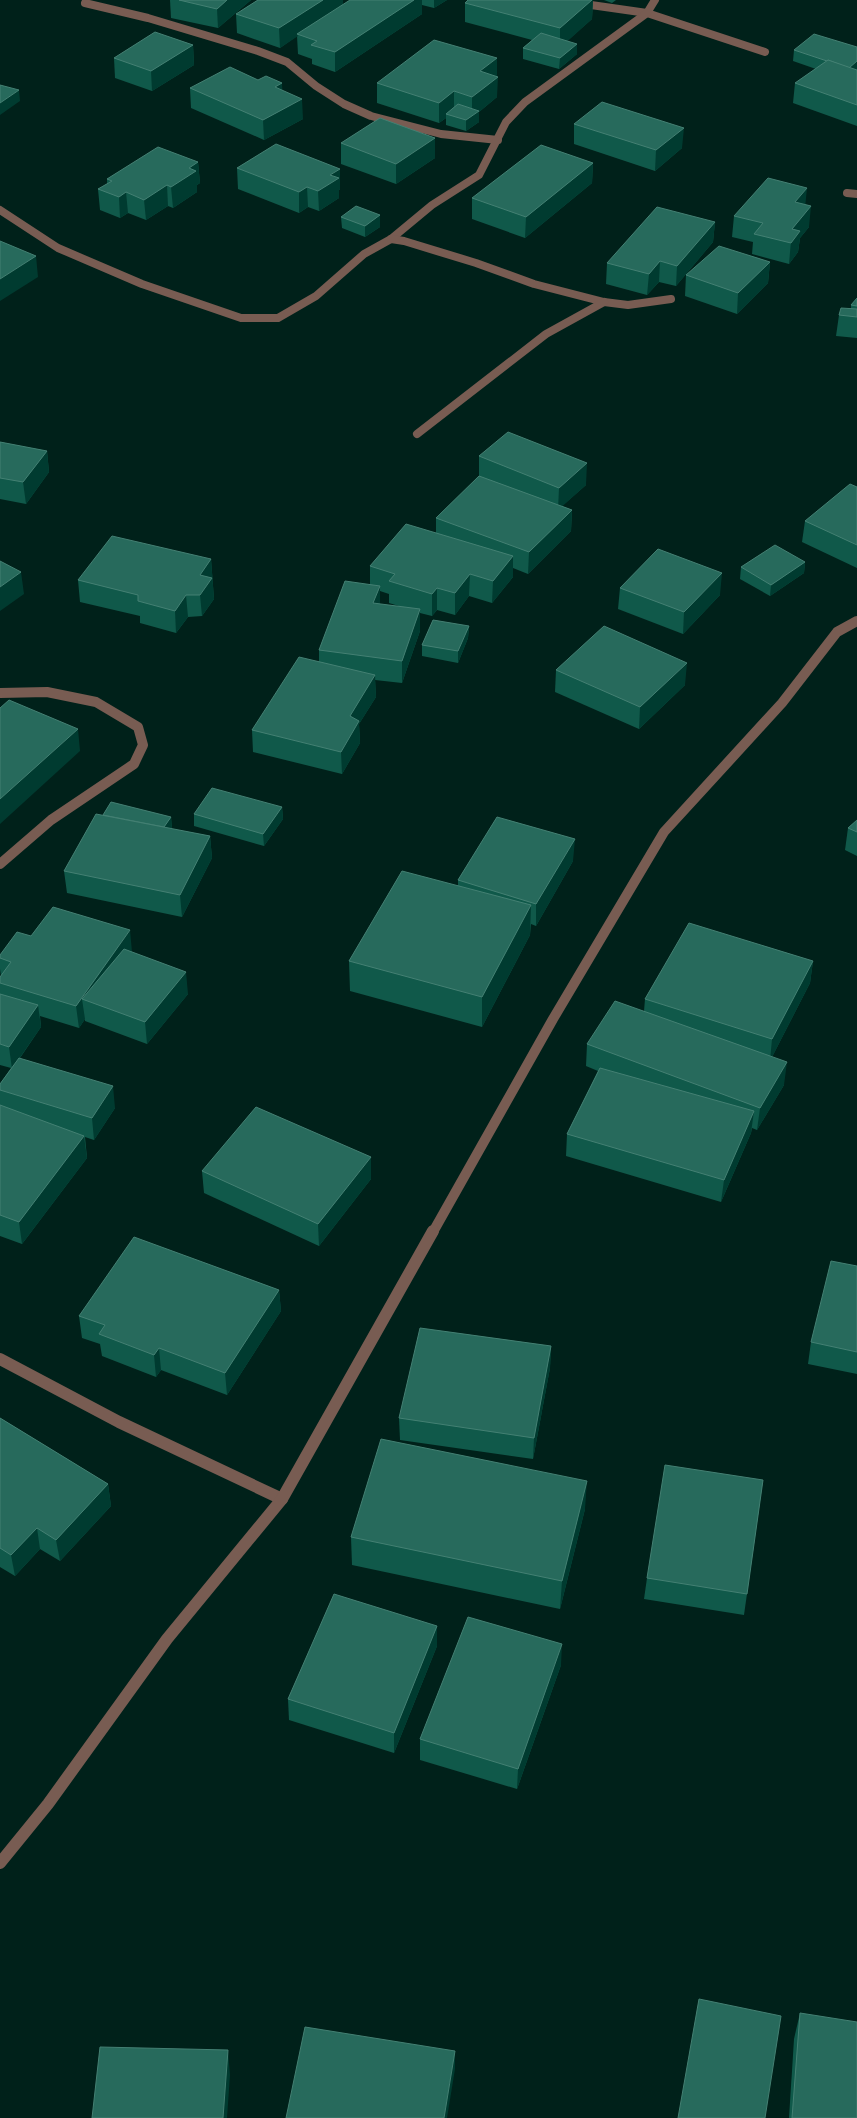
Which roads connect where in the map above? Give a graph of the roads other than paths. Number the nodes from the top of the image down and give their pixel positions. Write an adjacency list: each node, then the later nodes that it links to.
1 (572, 0): 4 (street)
2 (655, 0): 4 (street)
3 (85, 3): 6 (street)
4 (647, 13): 5 (street); 6 (street)
5 (765, 52)
6 (498, 140): 10 (street)
7 (847, 193): 8 (street)
8 (857, 194)
9 (0, 210): 10 (street)
10 (391, 239): 12 (street)
11 (671, 299): 12 (street)
12 (604, 302): 13 (street)
13 (417, 434)
14 (857, 621): 18 (street)
15 (0, 693): 16 (street)
16 (0, 864)
17 (0, 1358): 18 (street)
18 (282, 1499): 19 (street)
19 (0, 1863)

